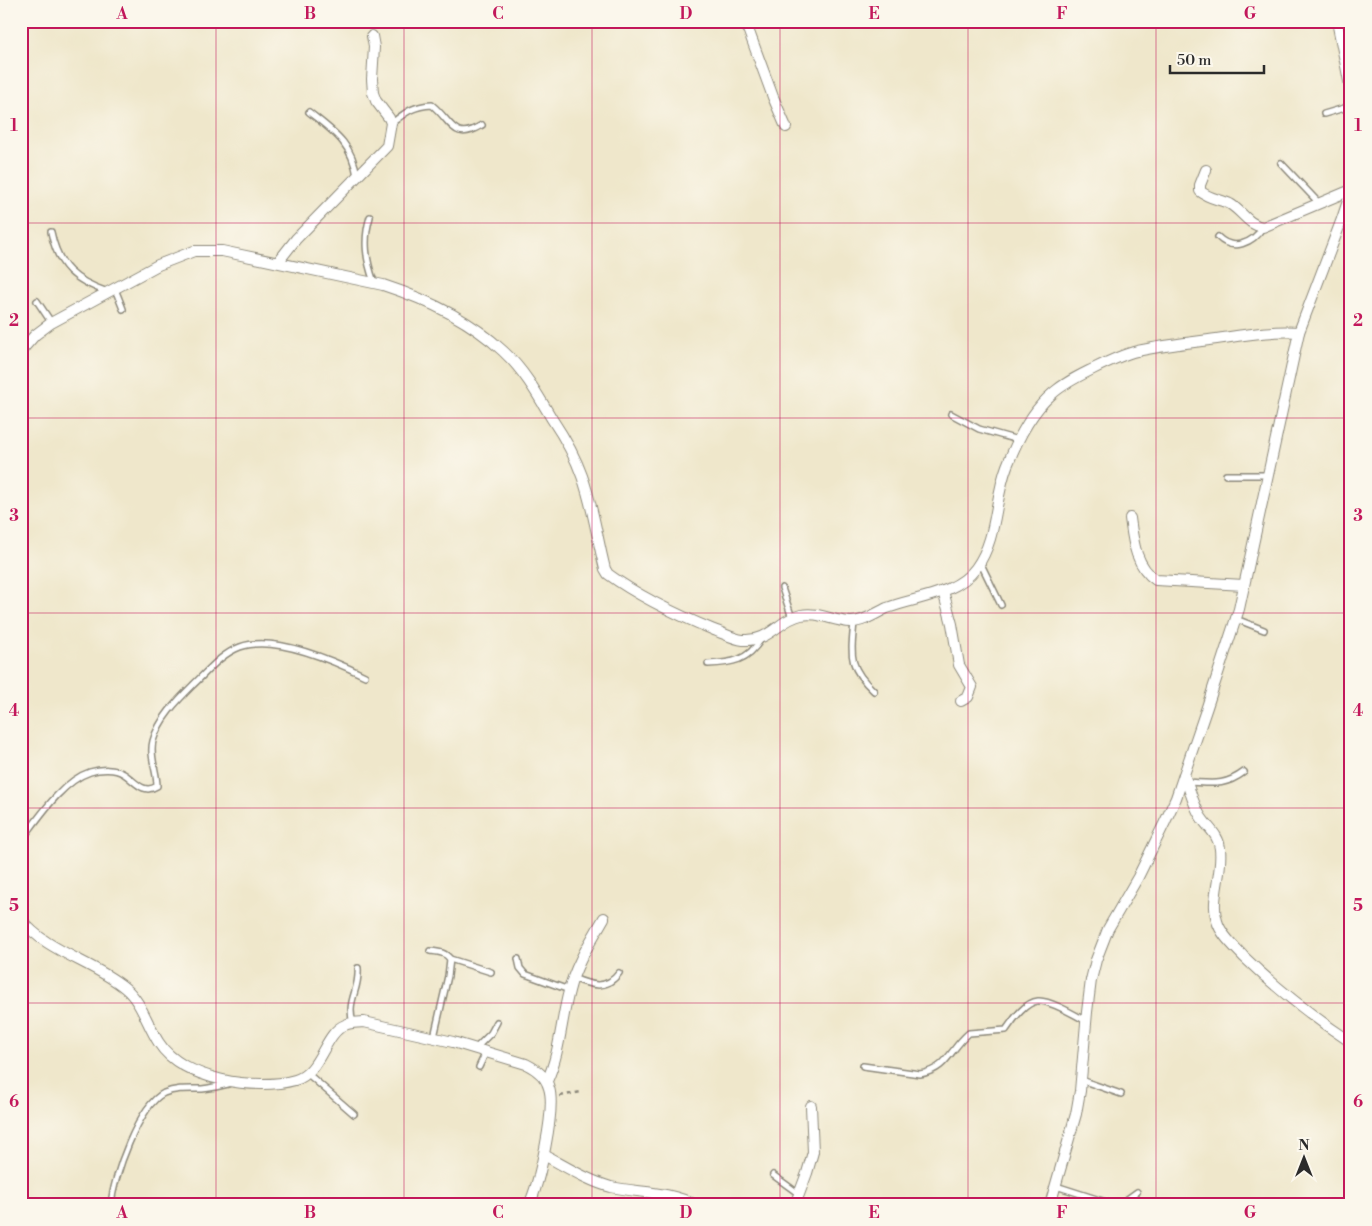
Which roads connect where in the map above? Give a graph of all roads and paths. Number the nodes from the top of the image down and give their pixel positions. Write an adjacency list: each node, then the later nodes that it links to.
1 (745, 21): 10 (street)
2 (1337, 21): 4 (street)
3 (372, 36): 8 (street)
4 (1351, 91)
5 (1351, 106): 7 (lane)
6 (310, 112): 13 (lane)
7 (1324, 114)
8 (391, 124): 9 (lane); 13 (street)
9 (482, 125)
10 (786, 127)
11 (1281, 163): 15 (lane)
12 (1206, 170): 17 (street)
13 (357, 177): 20 (street)
14 (1351, 191): 15 (street); 26 (street)
15 (1319, 203): 17 (street)
16 (370, 217): 21 (lane)
17 (1263, 227): 19 (lane)
18 (51, 232): 22 (lane)
19 (1218, 237)
20 (278, 262): 21 (street); 22 (street)
21 (374, 283): 42 (street)
22 (112, 291): 24 (lane); 25 (street)
23 (37, 301): 25 (lane)
24 (124, 309)
25 (51, 323): 27 (street)
26 (1299, 332): 29 (street); 31 (street)
27 (21, 351)
28 (951, 414): 29 (lane)
29 (1019, 440): 33 (street)
30 (1226, 475): 31 (lane)
31 (1269, 475): 34 (street)
32 (1130, 518): 34 (street)
33 (980, 562): 36 (street); 37 (lane)
34 (1244, 585): 39 (street)
35 (782, 588): 38 (lane)
36 (942, 591): 40 (street); 46 (street)
37 (1001, 605)
38 (792, 618): 40 (street); 42 (street)
39 (1236, 619): 41 (lane); 48 (street)
40 (854, 622): 45 (lane)
41 (1264, 630)
42 (762, 638): 43 (lane)
43 (708, 664)
44 (365, 676): 49 (lane)
45 (874, 691)
46 (961, 701)
47 (1244, 772): 48 (lane)
48 (1185, 779): 60 (street); 64 (street)
49 (21, 841)
50 (604, 918): 58 (street)
51 (21, 919): 71 (street)
52 (430, 951): 53 (lane)
53 (450, 959): 56 (lane); 63 (lane)
54 (518, 959): 59 (lane)
55 (358, 968): 62 (lane)
56 (491, 972)
57 (619, 973): 58 (lane)
58 (573, 978): 59 (street)
59 (569, 990): 70 (street)
60 (1086, 1021): 66 (lane); 69 (street)
61 (497, 1022): 65 (lane)
62 (353, 1023): 63 (street); 68 (street)
63 (434, 1037): 65 (street)
64 (1351, 1042)
65 (481, 1050): 67 (lane); 70 (street)
66 (863, 1066)
67 (479, 1067)
68 (308, 1074): 71 (street); 76 (lane)
69 (1081, 1080): 73 (lane); 79 (street)
70 (547, 1081): 74 (street)
71 (234, 1082): 82 (lane)
72 (581, 1092): 74 (path)
73 (1121, 1094)
74 (551, 1098): 77 (street)
75 (811, 1106): 81 (street)
76 (354, 1114)
77 (544, 1155): 83 (street); 84 (street)
78 (773, 1175): 81 (lane)
79 (1056, 1186): 80 (lane); 86 (street)
80 (1137, 1192)
81 (799, 1194): 85 (street)
82 (111, 1205)
83 (529, 1205)
84 (695, 1205)
85 (795, 1205)
86 (1050, 1205)

